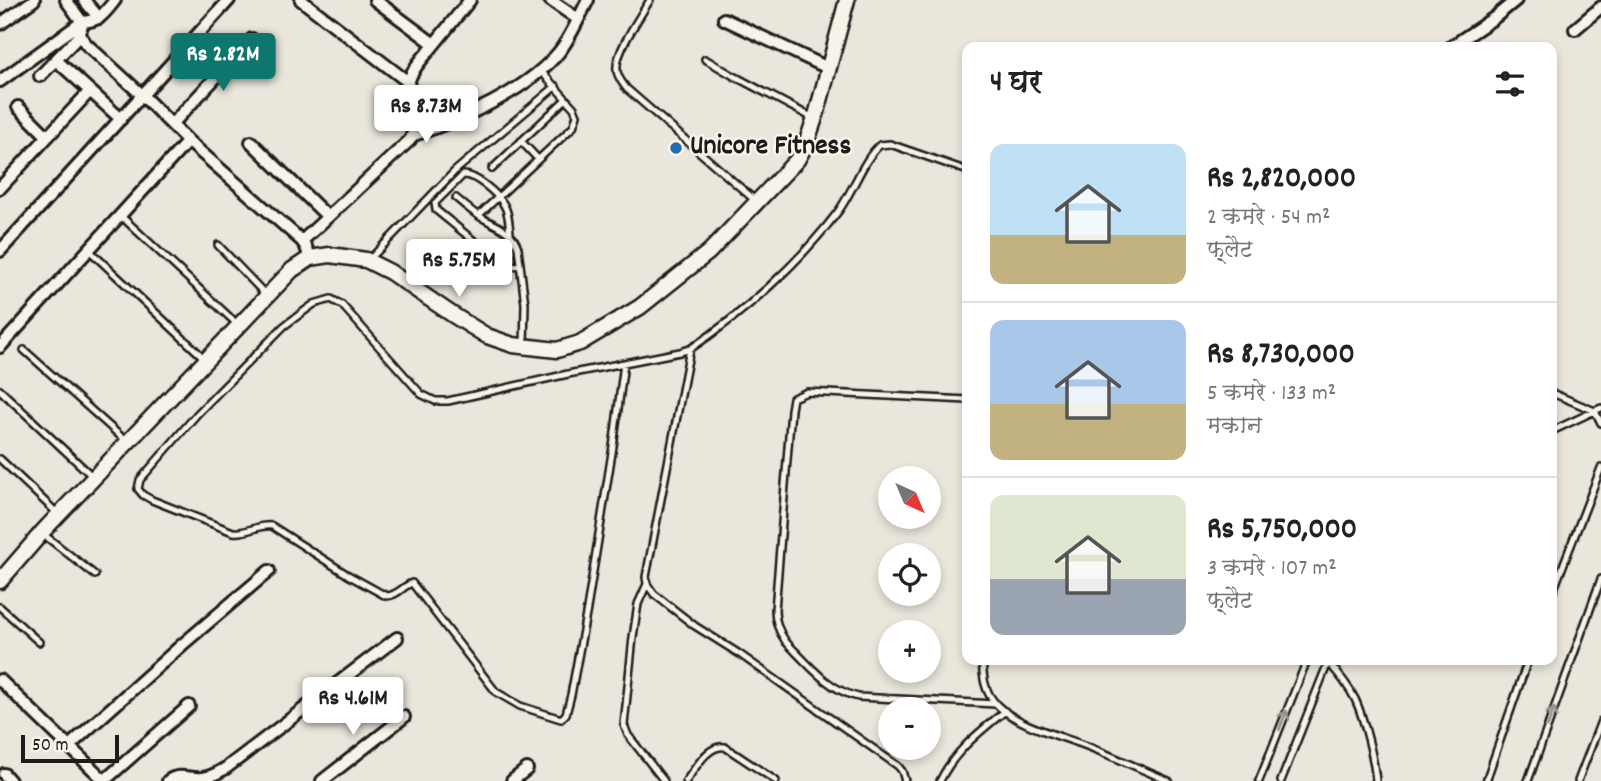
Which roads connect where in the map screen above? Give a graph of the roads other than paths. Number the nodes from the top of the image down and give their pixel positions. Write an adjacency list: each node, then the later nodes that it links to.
1 (34, 0): 19 (street)
2 (66, 0): 18 (street)
3 (84, 0): 15 (street)
4 (115, 0): 15 (street)
5 (229, 0): 34 (street)
6 (301, 0): 31 (street)
7 (375, 0): 24 (street)
8 (470, 0): 24 (street)
9 (550, 0): 16 (street)
10 (588, 0): 16 (street)
11 (650, 0): 51 (lane)
12 (847, 0): 27 (street)
13 (1516, 0): 23 (street)
14 (1601, 7): 20 (street)
15 (99, 18): 18 (street)
16 (578, 19): 28 (street)
17 (724, 19): 27 (street)
18 (82, 22): 21 (street); 30 (street)
19 (0, 24)
20 (1575, 29)
21 (80, 35): 26 (street); 34 (street)
22 (252, 40): 39 (street)
23 (1458, 42)
24 (434, 44): 31 (street)
25 (705, 59): 38 (lane)
26 (56, 60): 29 (street); 33 (street)
27 (828, 68): 38 (street)
28 (540, 70): 32 (lane); 40 (street)
29 (40, 76)
30 (0, 81)
31 (408, 82): 40 (street)
32 (556, 86): 35 (lane); 61 (lane)
33 (90, 91): 37 (street); 41 (street)
34 (142, 95): 37 (street); 39 (street)
35 (566, 99): 42 (lane); 45 (lane)
36 (18, 107): 41 (street)
37 (121, 119): 59 (street)
38 (815, 119): 51 (street)
39 (172, 124): 43 (street)
40 (414, 135): 54 (street)
41 (47, 136): 48 (street)
42 (521, 141): 45 (lane); 46 (lane)
43 (188, 142): 53 (street); 56 (street)
44 (251, 142): 54 (street)
45 (538, 159): 49 (lane)
46 (492, 169)
47 (962, 169): 67 (lane)
48 (0, 188)
49 (498, 196): 52 (lane); 55 (lane); 62 (lane)
50 (456, 198): 52 (lane)
51 (757, 202): 65 (street)
52 (478, 215): 55 (lane)
53 (120, 216): 58 (street); 64 (lane)
54 (328, 217): 56 (street)
55 (510, 233): 62 (lane)
56 (302, 241): 60 (street)
57 (218, 245): 63 (lane)
58 (89, 250): 66 (street); 69 (lane)
59 (0, 251)
60 (310, 258): 61 (street); 63 (street)
61 (368, 261): 65 (street)
62 (520, 266): 65 (lane)
63 (267, 296): 64 (street)
64 (239, 326): 69 (street)
65 (524, 346)
66 (0, 347)
67 (690, 349): 70 (lane); 88 (lane)
68 (24, 350): 77 (lane)
69 (206, 360): 77 (street)
70 (624, 363): 70 (lane)
71 (0, 390): 80 (lane)
72 (1557, 395): 74 (lane)
73 (962, 400): 98 (lane)
74 (1598, 409): 75 (lane); 76 (lane)
75 (1601, 423)
76 (1557, 429)
77 (128, 443): 80 (street)
78 (0, 459): 81 (lane)
79 (1601, 468): 86 (lane)
80 (94, 478): 81 (street)
81 (59, 515): 82 (street)
82 (44, 531): 84 (lane); 87 (street)
83 (269, 571): 103 (street)
84 (95, 575)
85 (1601, 579): 119 (lane, one-way to 85)
86 (1557, 581)
87 (0, 582)
88 (647, 584): 109 (lane); 112 (lane)
89 (0, 607): 91 (lane)
90 (397, 638): 106 (street)
91 (39, 642)
92 (982, 665): 98 (lane)
93 (1305, 665): 115 (lane, one-way to 93)
94 (1326, 665): 116 (lane)
95 (1331, 665): 117 (lane)
96 (1526, 665): 118 (lane)
97 (0, 680): 103 (street)
98 (996, 704): 100 (lane)
99 (189, 706): 105 (street)
100 (1005, 711): 113 (lane); 114 (lane)
101 (404, 717): 107 (street)
102 (1601, 721): 120 (lane)
103 (68, 747): 105 (street)
104 (527, 769): 108 (street)
105 (105, 781)
106 (168, 781)
107 (322, 781)
108 (512, 781)
109 (664, 781)
110 (686, 781): 111 (lane)
111 (776, 781)
112 (905, 781)
113 (940, 781)
114 (1168, 781)
115 (1259, 781)
116 (1282, 781)
117 (1376, 781)
118 (1486, 781)
119 (1528, 781)
120 (1578, 781)

